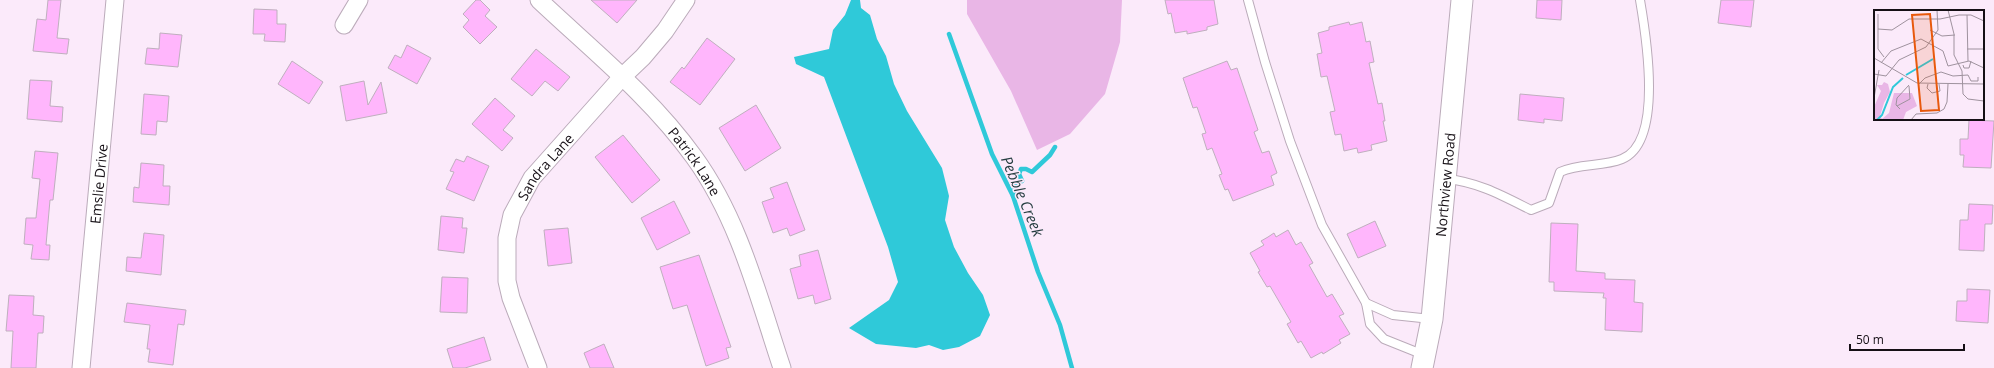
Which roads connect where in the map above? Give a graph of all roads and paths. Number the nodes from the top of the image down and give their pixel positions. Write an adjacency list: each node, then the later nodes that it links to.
1 (115, 0): 14 (street, Emslie Drive)
2 (359, 0): 8 (street)
3 (539, 0): 9 (street, Patrick Lane)
4 (686, 0): 9 (street, Sandra Lane)
5 (1248, 0): 11 (lane)
6 (1462, 0): 10 (street, Northview Road)
7 (1640, 0): 10 (lane)
8 (344, 25)
9 (622, 78): 15 (street, Sandra Lane); 16 (street, Patrick Lane)
10 (1447, 179): 12 (street, Northview Road)
11 (1366, 303): 12 (lane); 13 (lane)
12 (1432, 319): 13 (street, Northview Road)
13 (1424, 362)
14 (81, 368)
15 (538, 368)
16 (782, 368)

